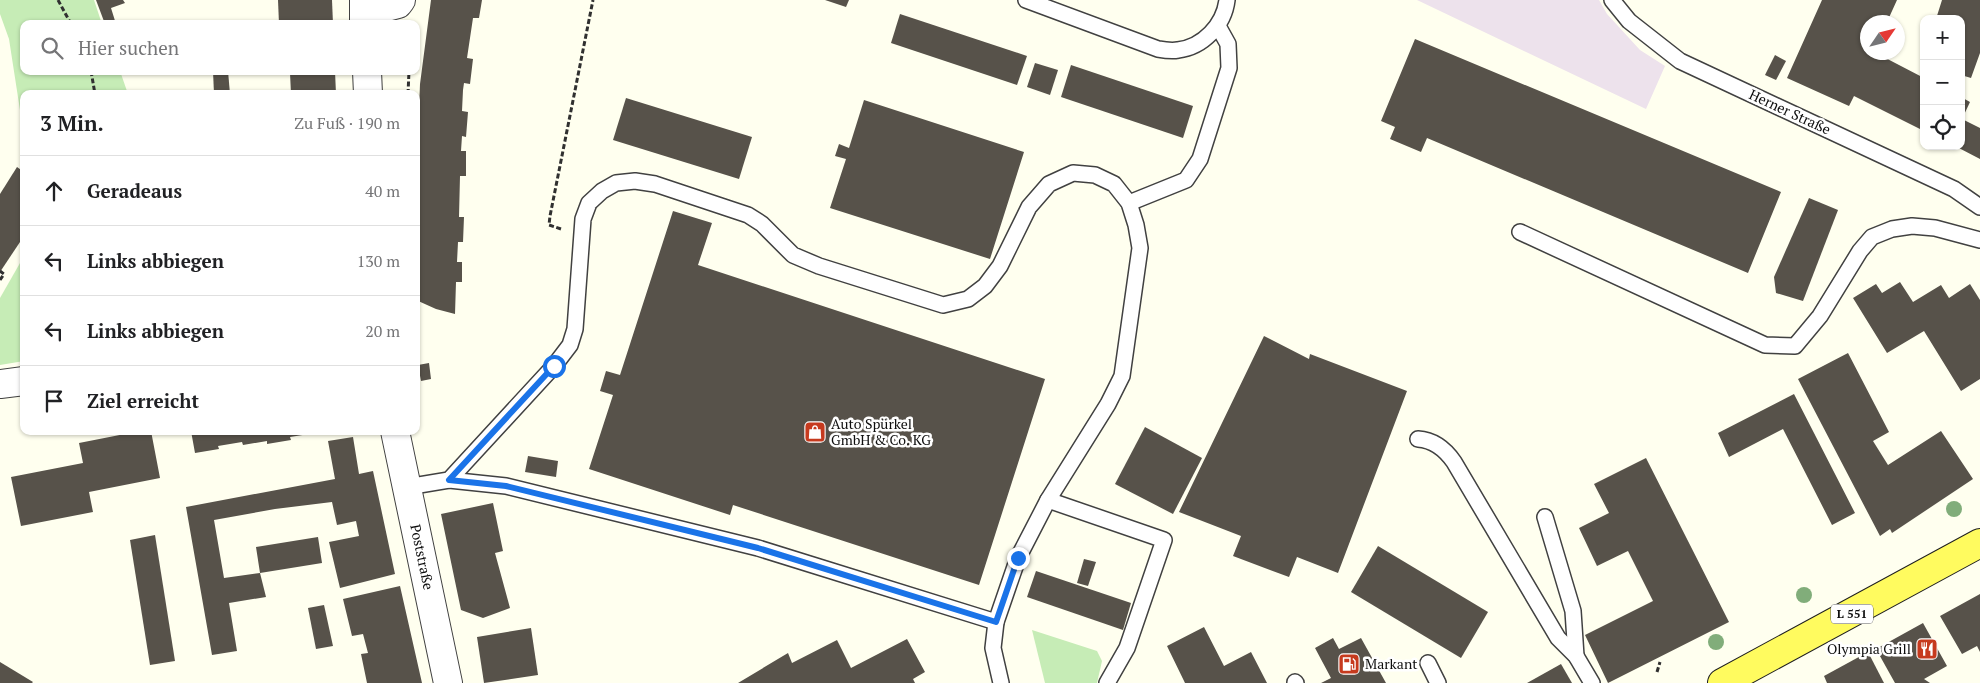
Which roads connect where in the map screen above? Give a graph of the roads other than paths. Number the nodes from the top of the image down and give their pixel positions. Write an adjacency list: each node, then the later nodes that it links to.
1 (401, 0): 5 (street)
2 (1026, 0): 6 (lane)
3 (1227, 0): 6 (lane)
4 (1612, 0): 10 (lane, Herner Straße)
5 (364, 12)
6 (1218, 26): 9 (lane)
7 (366, 75): 8 (street)
8 (368, 90)
9 (1129, 203): 17 (lane); 19 (lane)
10 (1980, 206)
11 (1520, 232): 12 (lane)
12 (1980, 240)
13 (20, 382): 14 (street)
14 (0, 384)
15 (396, 435): 18 (street, Poststraße)
16 (1418, 439): 23 (lane)
17 (449, 480): 18 (lane); 22 (lane)
18 (407, 487): 25 (street, Poststraße)
19 (1048, 500): 22 (lane); 27 (lane)
20 (1545, 518): 23 (lane)
21 (1980, 543): 30 (main road, L 551)
22 (996, 622): 26 (lane)
23 (1576, 656): 29 (lane)
24 (1428, 663): 28 (lane)
25 (448, 683)
26 (1001, 683)
27 (1107, 683)
28 (1438, 683)
29 (1592, 683)
30 (1722, 683)

